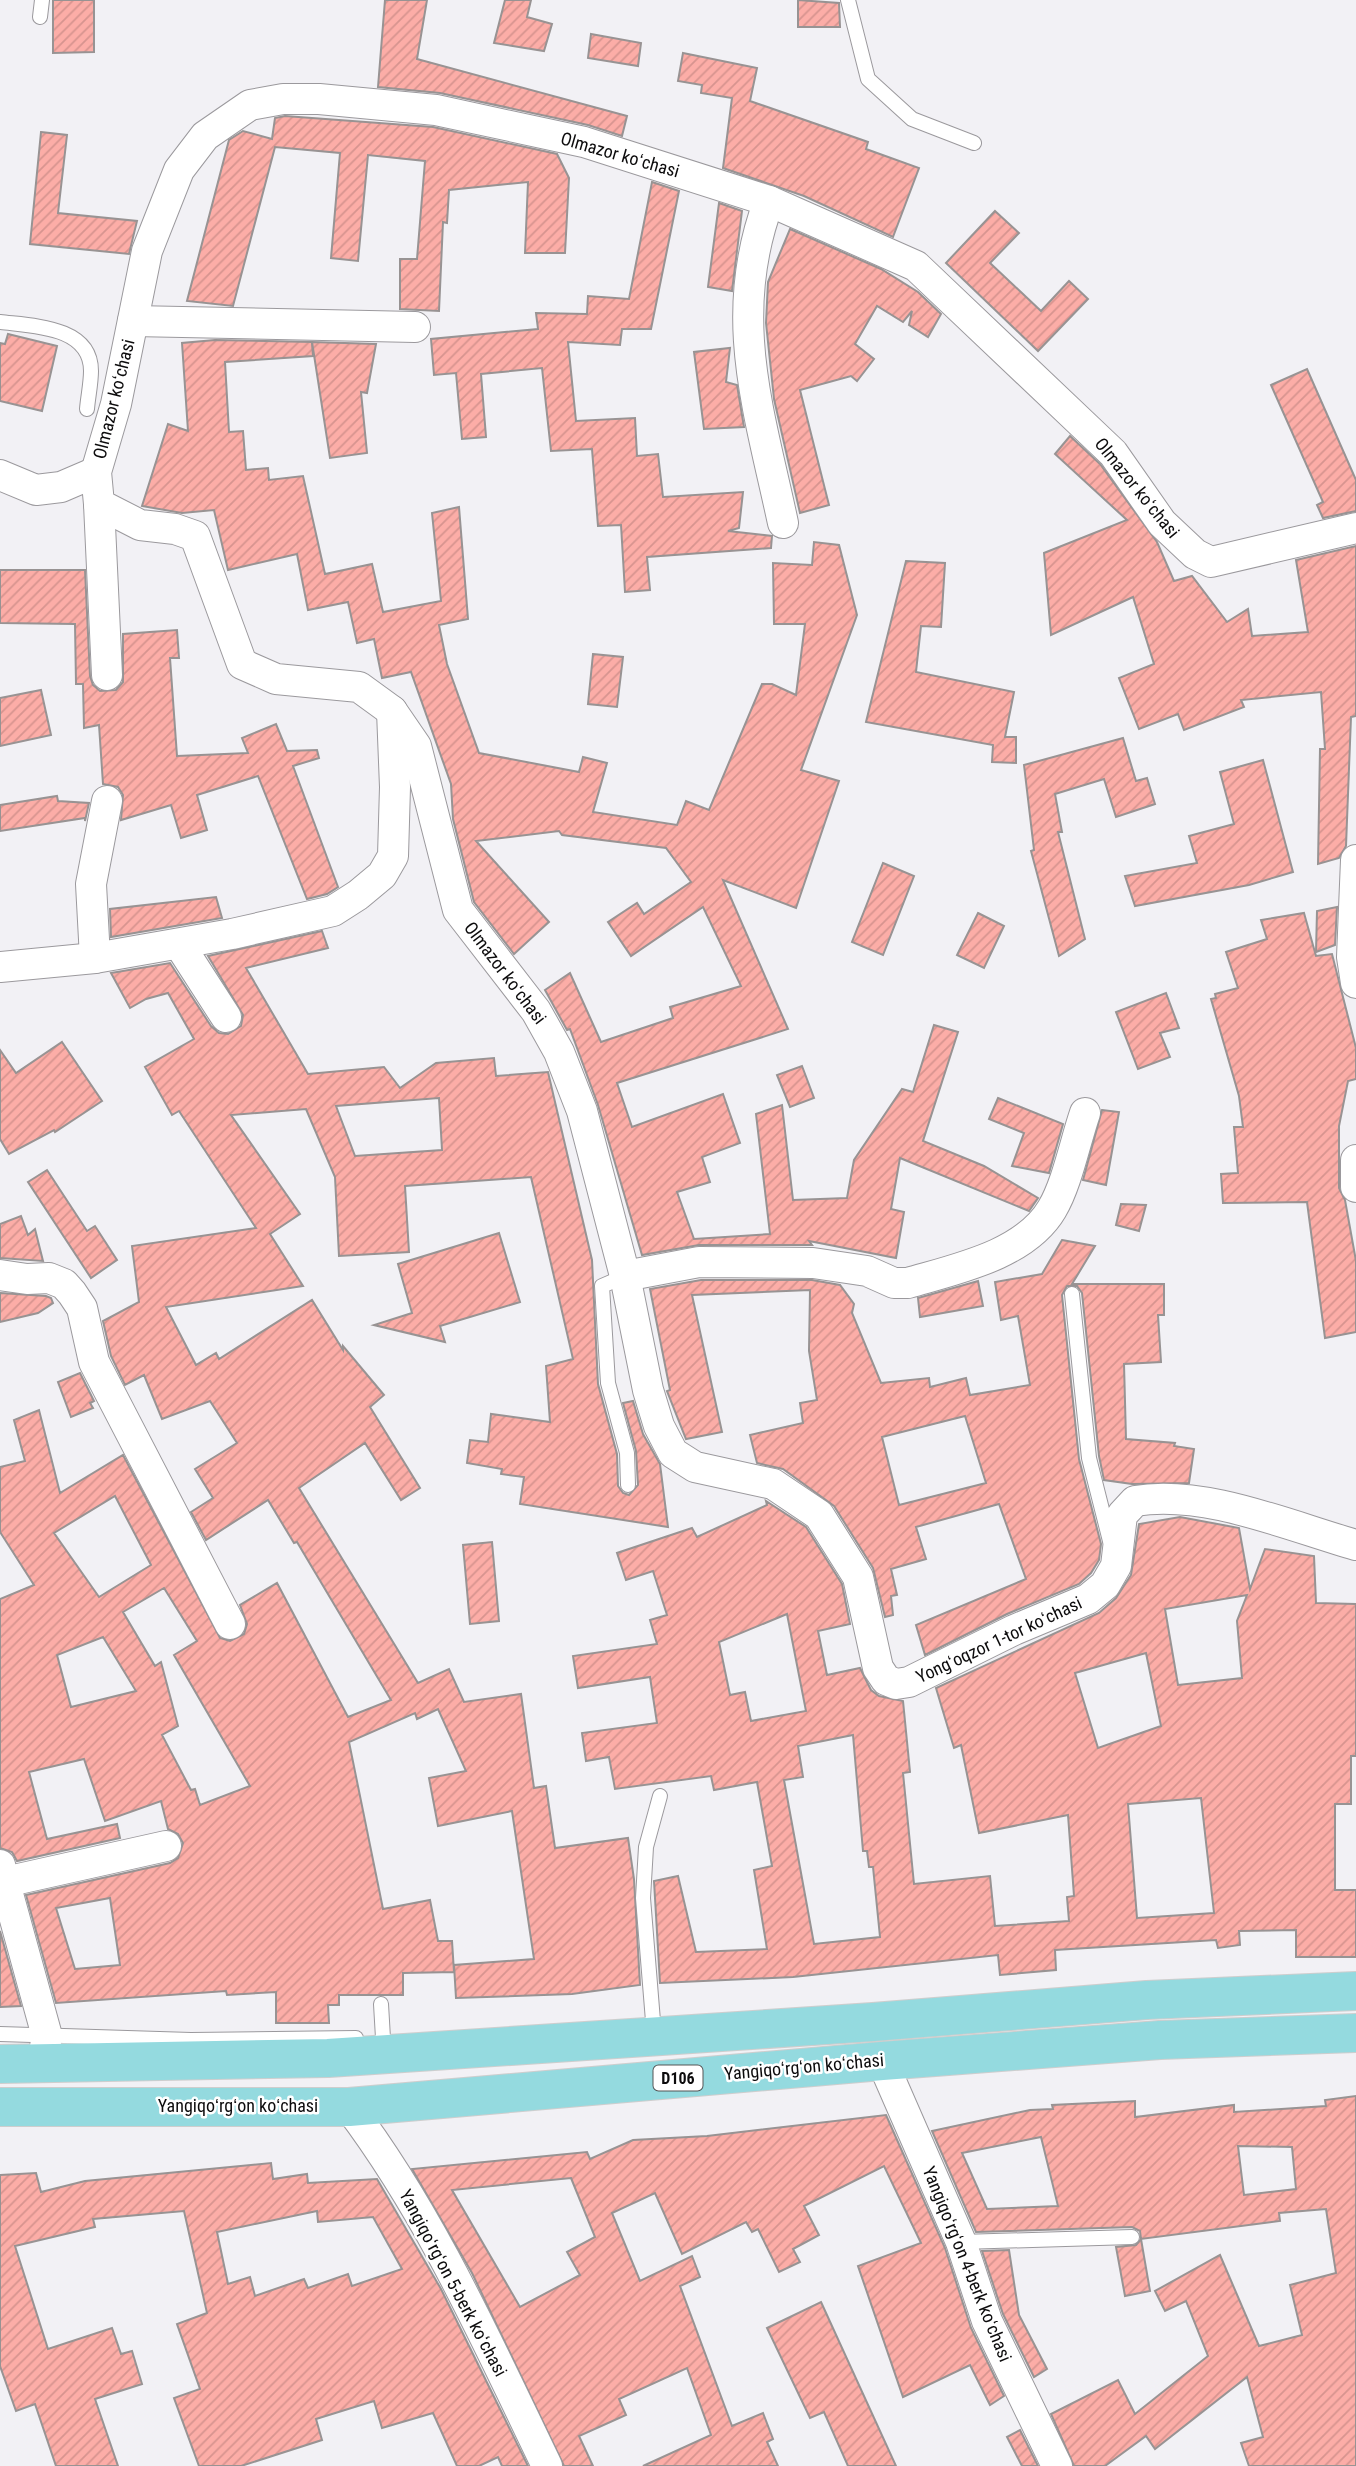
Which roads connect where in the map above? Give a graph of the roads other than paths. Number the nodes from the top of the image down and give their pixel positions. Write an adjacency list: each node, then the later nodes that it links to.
1 (42, 0): 3 (lane)
2 (848, 0): 4 (lane)
3 (40, 17)
4 (974, 143)
5 (769, 201): 6 (street, Olmazor koʻchasi); 13 (street); 14 (street, Olmazor koʻchasi)
6 (133, 321): 8 (street); 10 (street, Olmazor koʻchasi)
7 (0, 322): 9 (lane)
8 (415, 327)
9 (87, 409)
10 (96, 472): 11 (street); 12 (street, Olmazor koʻchasi)
11 (0, 475)
12 (99, 505): 15 (street); 16 (street, Olmazor koʻchasi)
13 (783, 523)
14 (1356, 528)
15 (107, 675)
16 (391, 711): 19 (street); 28 (street, Olmazor koʻchasi)
17 (107, 801): 20 (street)
18 (1356, 860): 22 (street)
19 (179, 944): 20 (street); 23 (street)
20 (94, 958): 21 (street)
21 (0, 967)
22 (1356, 983)
23 (226, 1017)
24 (1085, 1113): 28 (street)
25 (1356, 1160): 26 (street)
26 (1356, 1187)
27 (0, 1275): 33 (street)
28 (625, 1276): 30 (lane); 32 (street, Yongʻoqzor 1-tor koʻchasi)
29 (1072, 1294): 32 (lane)
30 (628, 1485)
31 (1356, 1545): 32 (street)
32 (1116, 1566)
33 (230, 1623)
34 (660, 1796): 42 (lane)
35 (166, 1846): 36 (street)
36 (2, 1873): 46 (street)
37 (1356, 1976): 38 (lane)
38 (1274, 1979)
39 (1356, 1992): 46 (main road)
40 (381, 2004): 45 (lane)
41 (673, 2019): 42 (lane)
42 (653, 2021): 45 (lane)
43 (1356, 2033): 47 (main road, Yangiqoʻrgʻon koʻchasi / D106)
44 (0, 2034): 46 (lane)
45 (396, 2037): 46 (lane)
46 (44, 2050): 48 (main road)
47 (882, 2061): 50 (main road, Yangiqoʻrgʻon koʻchasi / D106); 52 (street, Yangiqoʻrgʻon 4-berk koʻchasi)
48 (0, 2064)
49 (0, 2106): 50 (main road, Yangiqoʻrgʻon koʻchasi / D106)
50 (348, 2107): 53 (street, Yangiqoʻrgʻon 5-berk koʻchasi)
51 (1132, 2238): 52 (lane)
52 (961, 2242): 54 (street, Yangiqoʻrgʻon 4-berk koʻchasi)
53 (547, 2466)
54 (1057, 2466)

